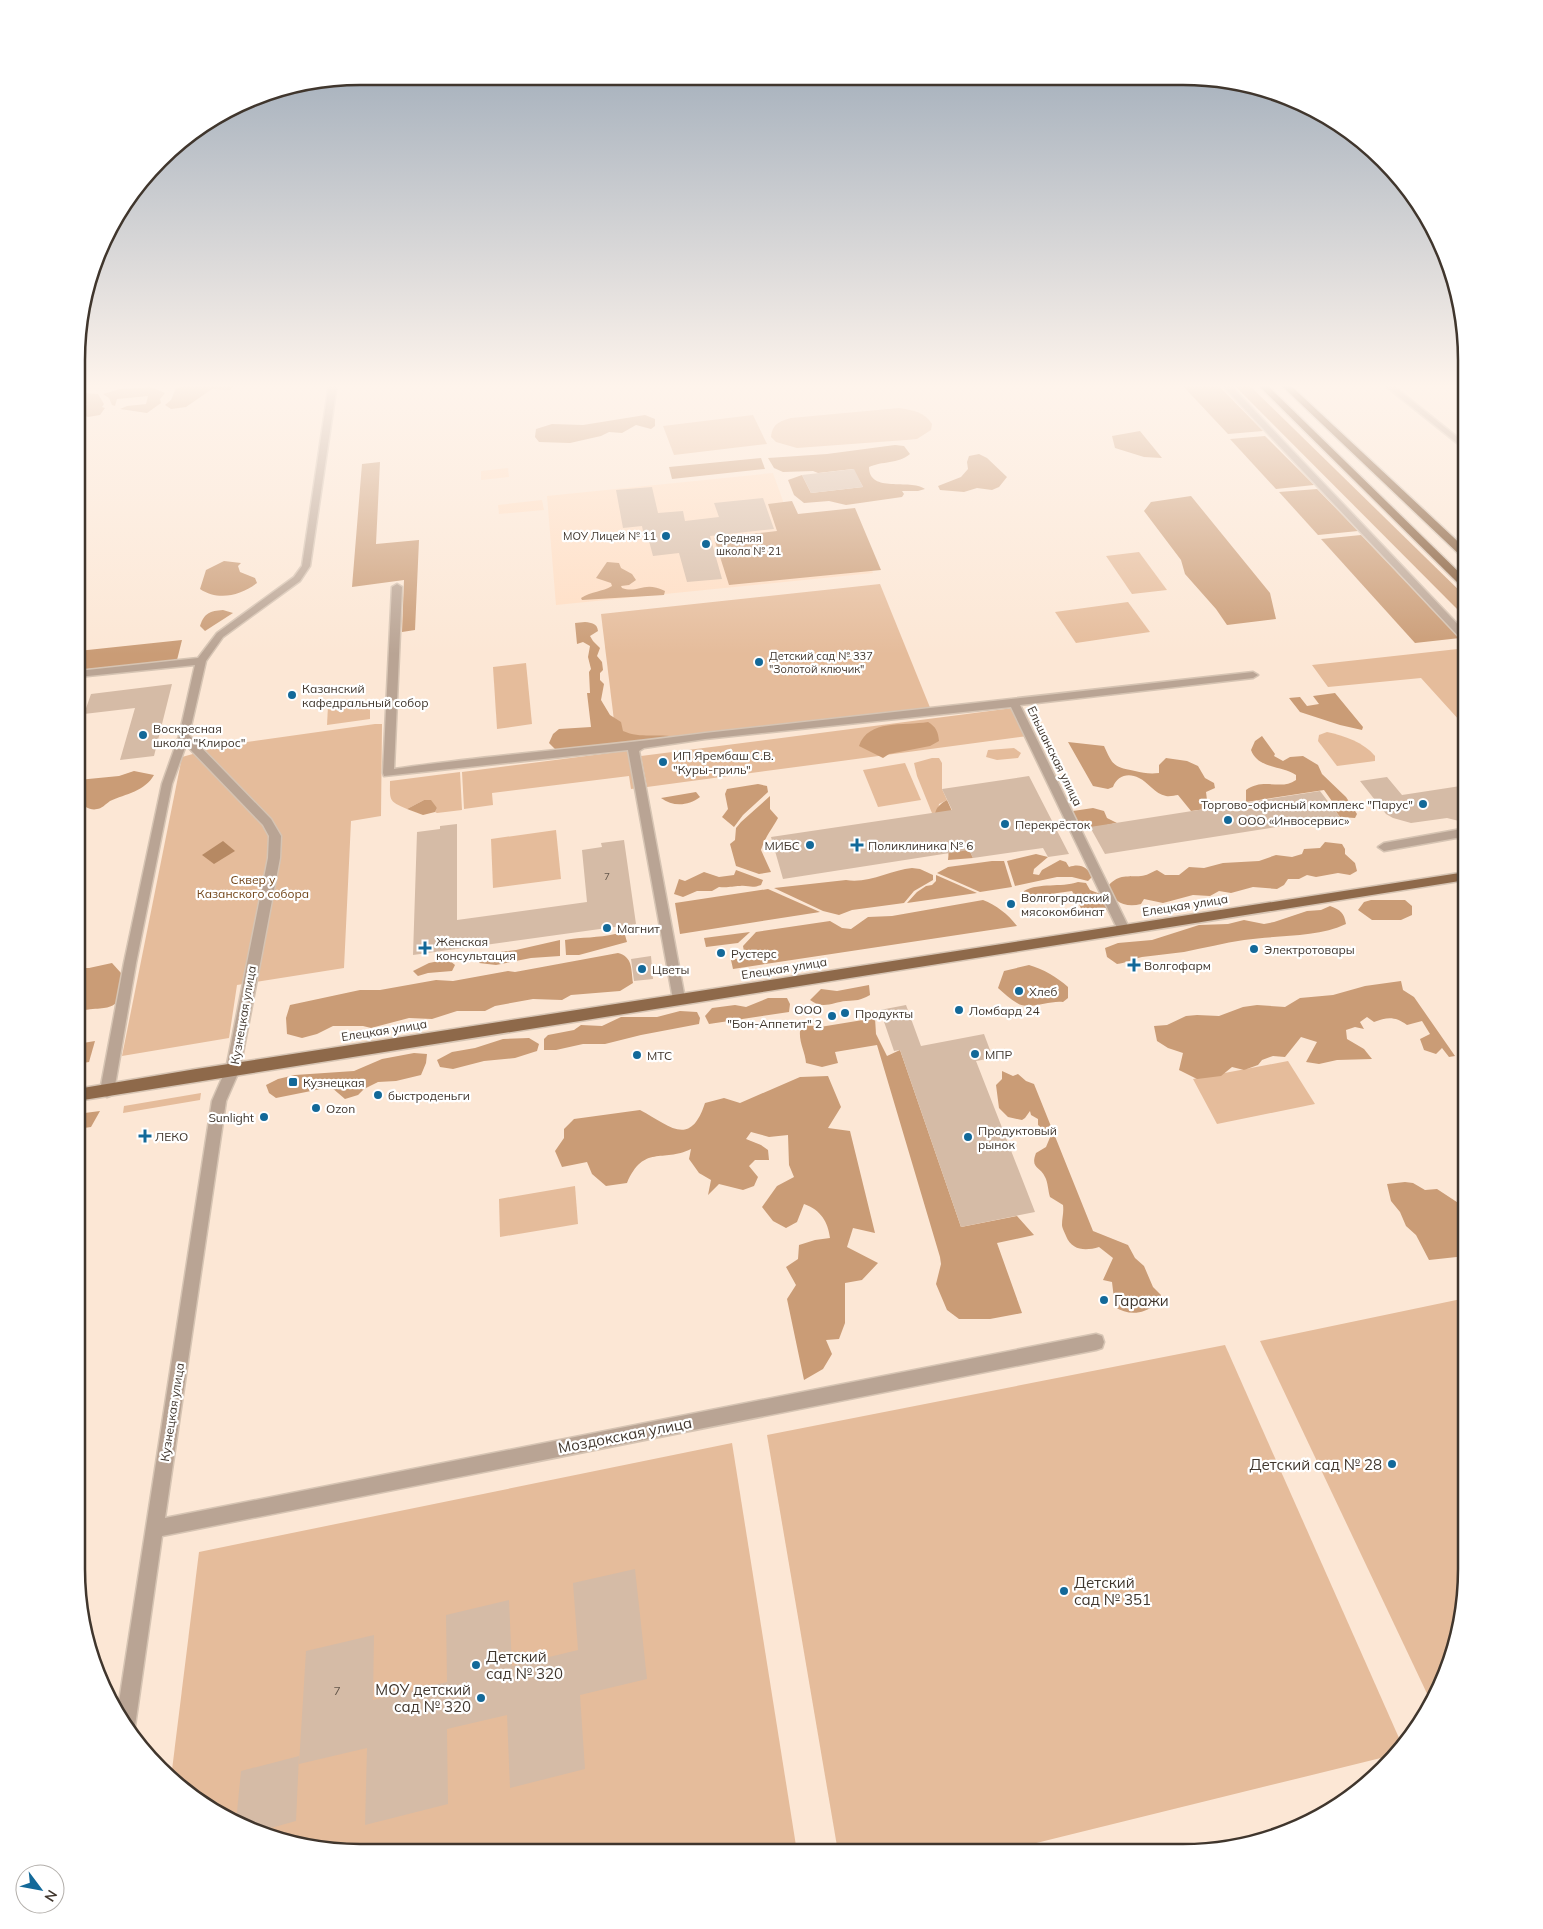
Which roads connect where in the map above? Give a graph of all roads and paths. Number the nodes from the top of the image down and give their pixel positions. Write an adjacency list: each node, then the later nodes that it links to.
1 (320, 474): 9 (street)
2 (1310, 474): 8 (street)
3 (1353, 474): 6 (highway)
4 (1380, 474): 5 (highway)
5 (1458, 548)
6 (1458, 577)
7 (397, 587): 14 (street)
8 (1458, 630)
9 (201, 661): 10 (street); 13 (street)
10 (85, 673)
11 (1253, 675): 12 (street)
12 (1014, 703): 14 (street); 18 (street, Ельшанская улица)
13 (184, 736): 20 (street, Кузнецкая улица); 21 (street)
14 (641, 745): 19 (street)
15 (1458, 833): 16 (street)
16 (1384, 847)
17 (1458, 877): 18 (main road, Елецкая улица)
18 (1124, 930): 19 (main road, Елецкая улица)
19 (679, 999): 20 (main road, Елецкая улица)
20 (233, 1069): 21 (main road, Елецкая улица); 24 (street, Кузнецкая улица)
21 (107, 1091): 22 (main road, Елецкая улица)
22 (85, 1094)
23 (1096, 1342): 24 (street, Моздокская улица)
24 (154, 1529): 25 (street, Кузнецкая улица)
25 (127, 1715)

